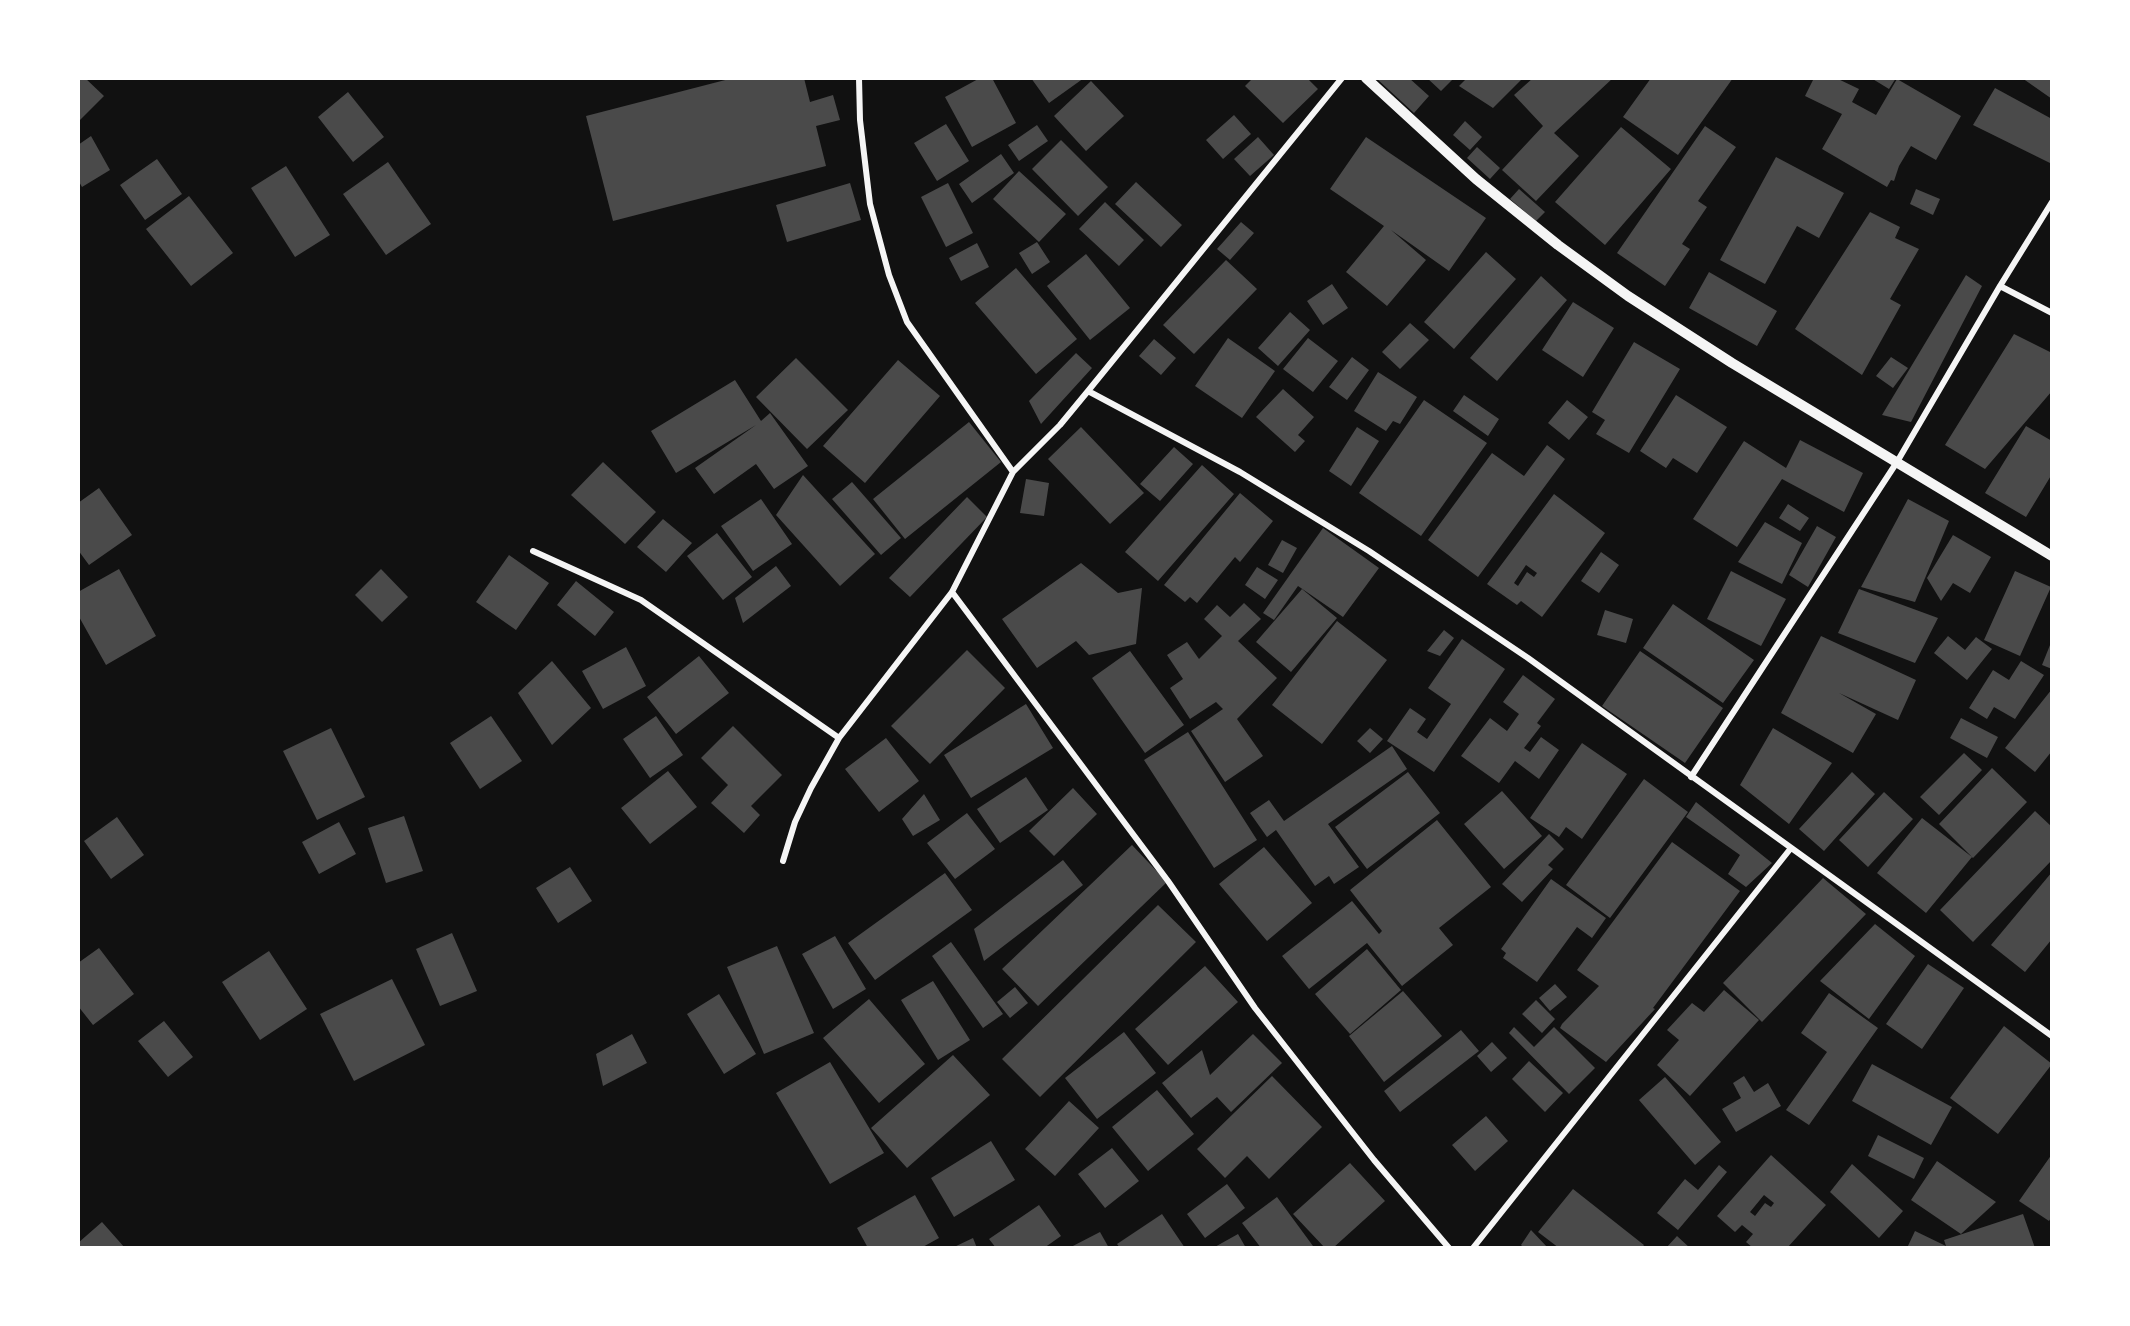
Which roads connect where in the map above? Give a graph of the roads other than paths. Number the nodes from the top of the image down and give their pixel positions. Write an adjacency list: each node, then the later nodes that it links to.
1 (859, 78): 9 (street)
2 (1341, 78): 7 (street)
3 (1366, 78): 8 (street)
4 (2052, 202): 5 (street)
5 (2000, 286): 6 (street); 8 (street)
6 (2052, 313)
7 (1088, 391): 9 (street); 14 (street)
8 (1898, 462): 11 (street); 14 (street)
9 (1013, 472): 12 (street)
10 (532, 551): 13 (street)
11 (2052, 556)
12 (952, 592): 13 (street); 18 (street)
13 (839, 738): 16 (street)
14 (1691, 777): 15 (street)
15 (1791, 848): 17 (street); 19 (street)
16 (783, 861)
17 (2052, 1036)
18 (1449, 1248)
19 (1473, 1248)

